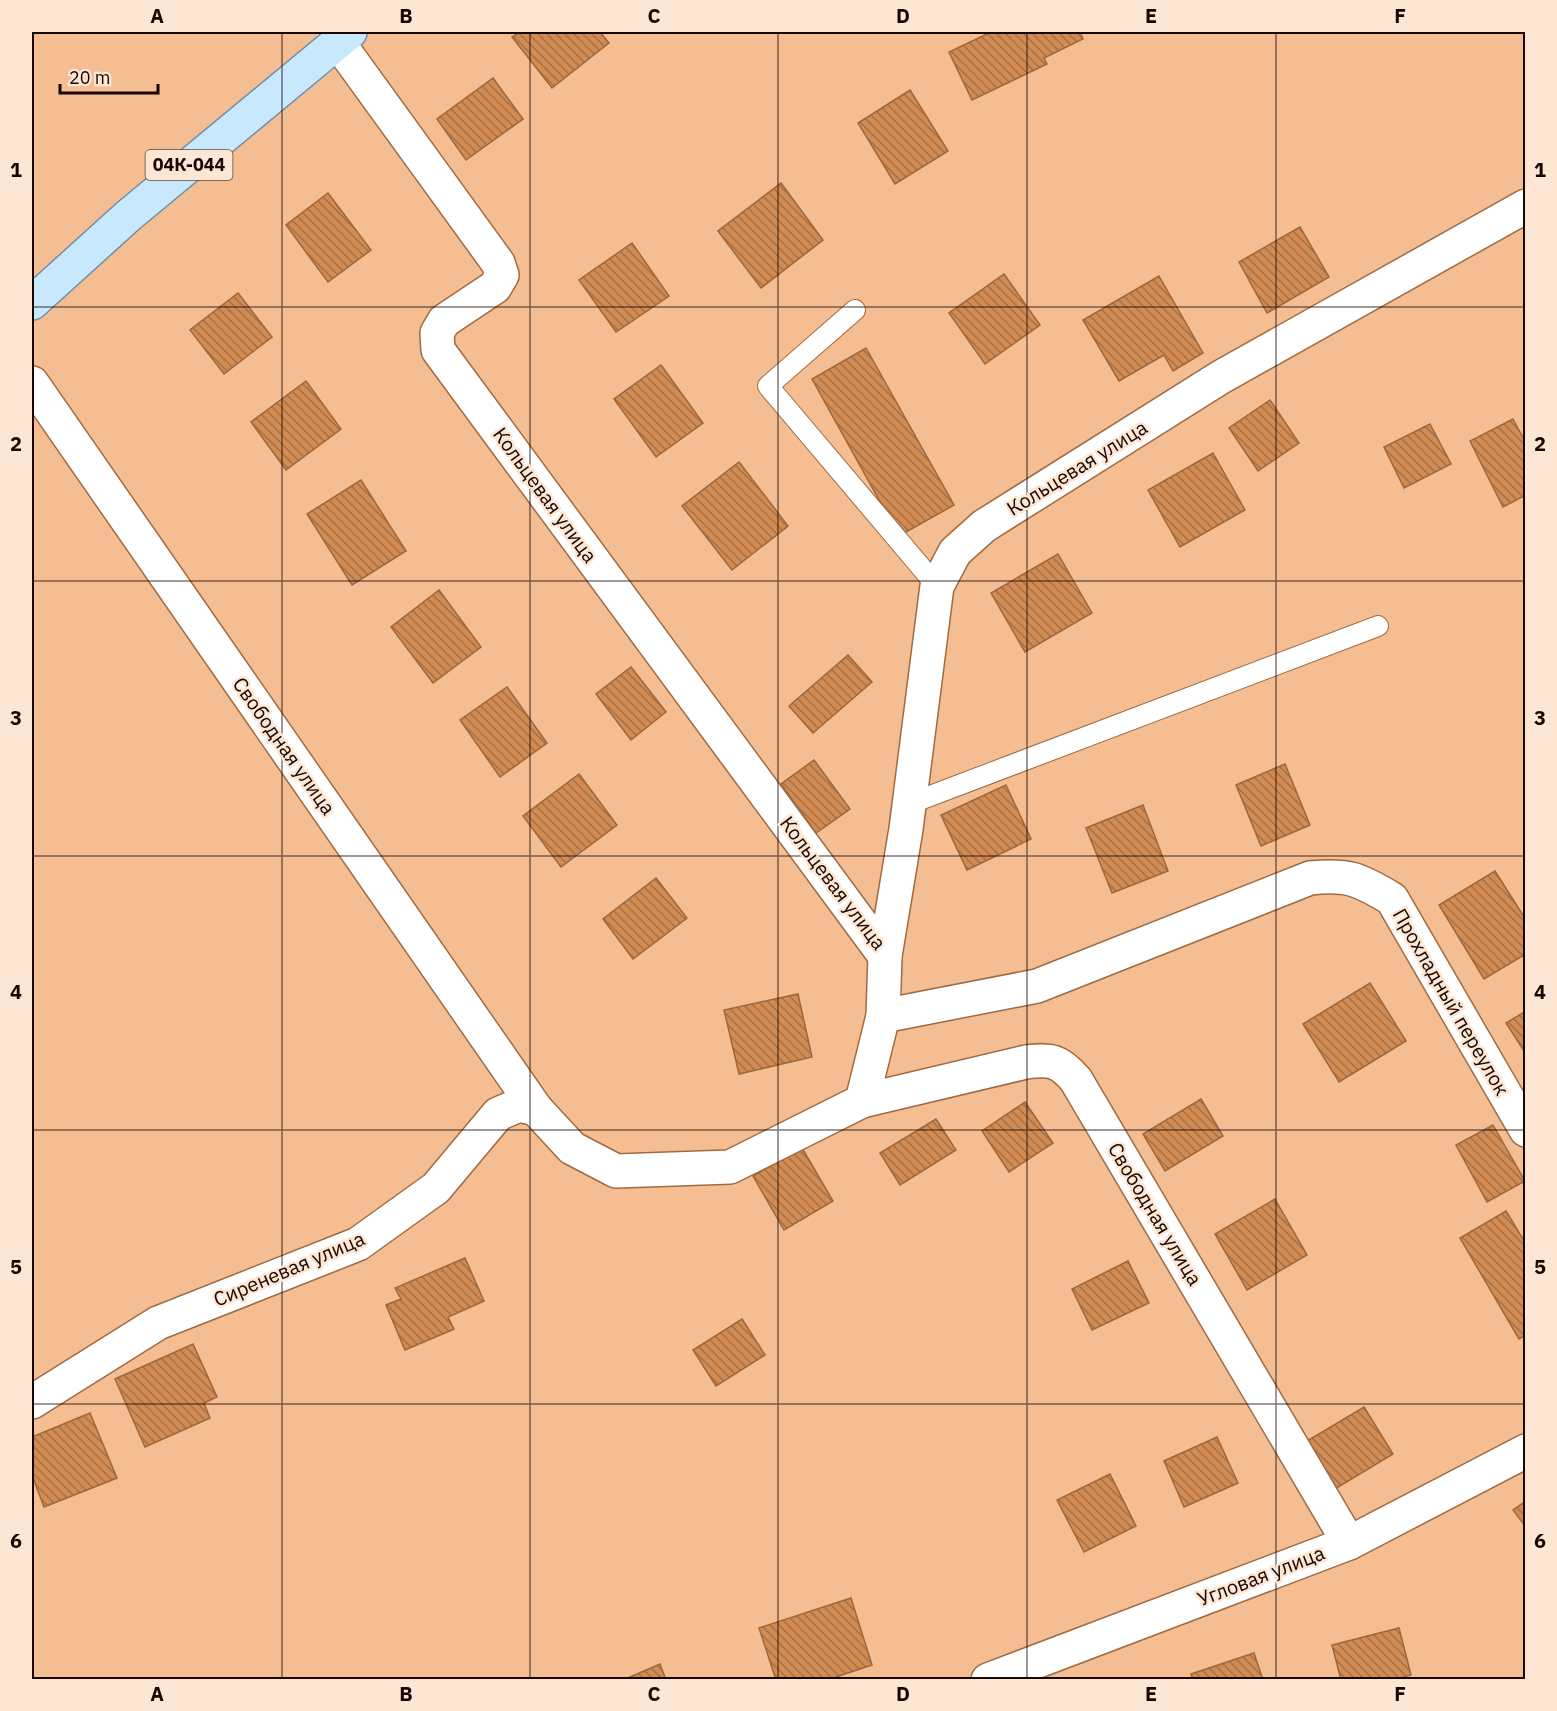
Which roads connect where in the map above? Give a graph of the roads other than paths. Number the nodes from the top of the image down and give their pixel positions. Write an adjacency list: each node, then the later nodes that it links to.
1 (343, 36): 3 (main road, 04К-044); 9 (street, Кольцевая улица)
2 (1526, 206): 6 (street, Кольцевая улица)
3 (32, 303)
4 (855, 310): 6 (lane)
5 (32, 383): 12 (street, Свободная улица)
6 (937, 586): 8 (street, Кольцевая улица)
7 (1378, 626): 8 (lane)
8 (909, 804): 9 (street, Кольцевая улица)
9 (885, 956): 10 (street)
10 (883, 1016): 11 (street); 13 (street, Прохладный переулок)
11 (862, 1101): 12 (street); 16 (street, Свободная улица)
12 (536, 1109): 14 (street, Сиреневая улица)
13 (1526, 1130)
14 (32, 1402)
15 (1526, 1452): 16 (street, Угловая улица)
16 (1349, 1543): 17 (street, Угловая улица)
17 (988, 1680)

